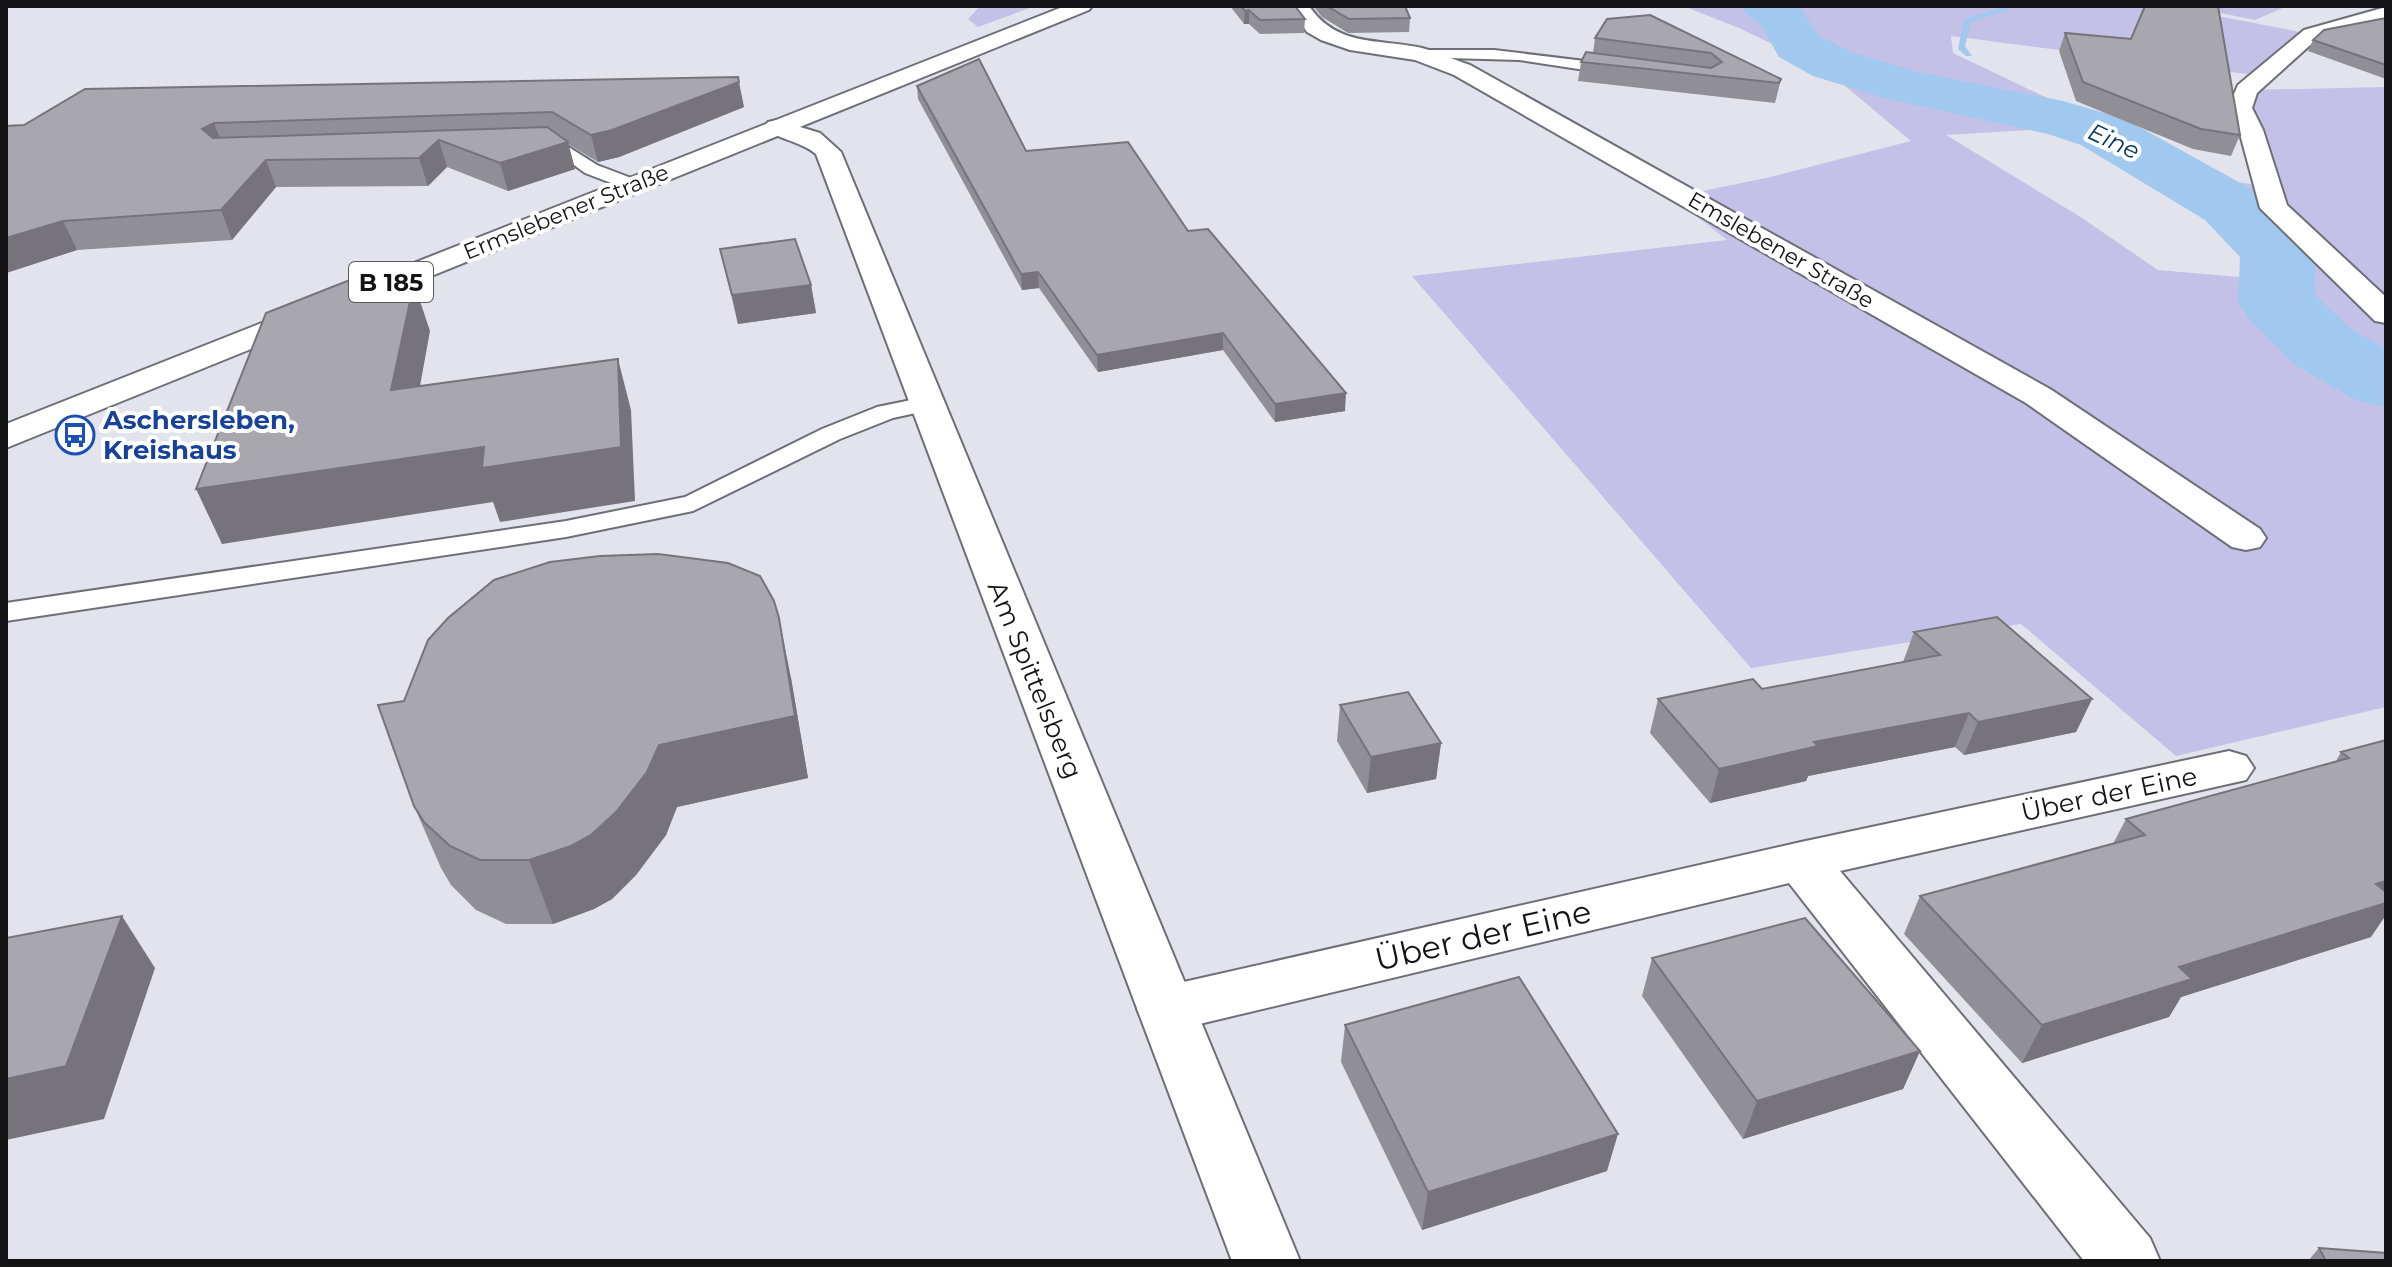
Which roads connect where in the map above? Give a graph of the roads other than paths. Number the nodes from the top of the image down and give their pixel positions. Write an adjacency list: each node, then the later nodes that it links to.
1 (1082, 6): 6 (street, Ermslebener Straße / B 185)
2 (1299, 6): 4 (street, Emslebener Straße)
3 (2386, 13): 9 (street)
4 (1419, 54): 5 (lane); 12 (street, Emslebener Straße)
5 (1632, 72)
6 (777, 127): 8 (street, Ermslebener Straße / B 185); 10 (street, Am Spittelsberg)
7 (511, 148): 8 (lane)
8 (633, 185): 11 (street, Ermslebener Straße / B 185)
9 (2386, 314)
10 (926, 404): 13 (lane); 16 (street, Am Spittelsberg)
11 (6, 437)
12 (2246, 538)
13 (6, 612)
14 (2229, 768): 15 (street, Über der Eine)
15 (1801, 861): 16 (street, Über der Eine); 18 (street)
16 (1166, 1009): 17 (street, Am Spittelsberg)
17 (1266, 1261)
18 (2126, 1261)

